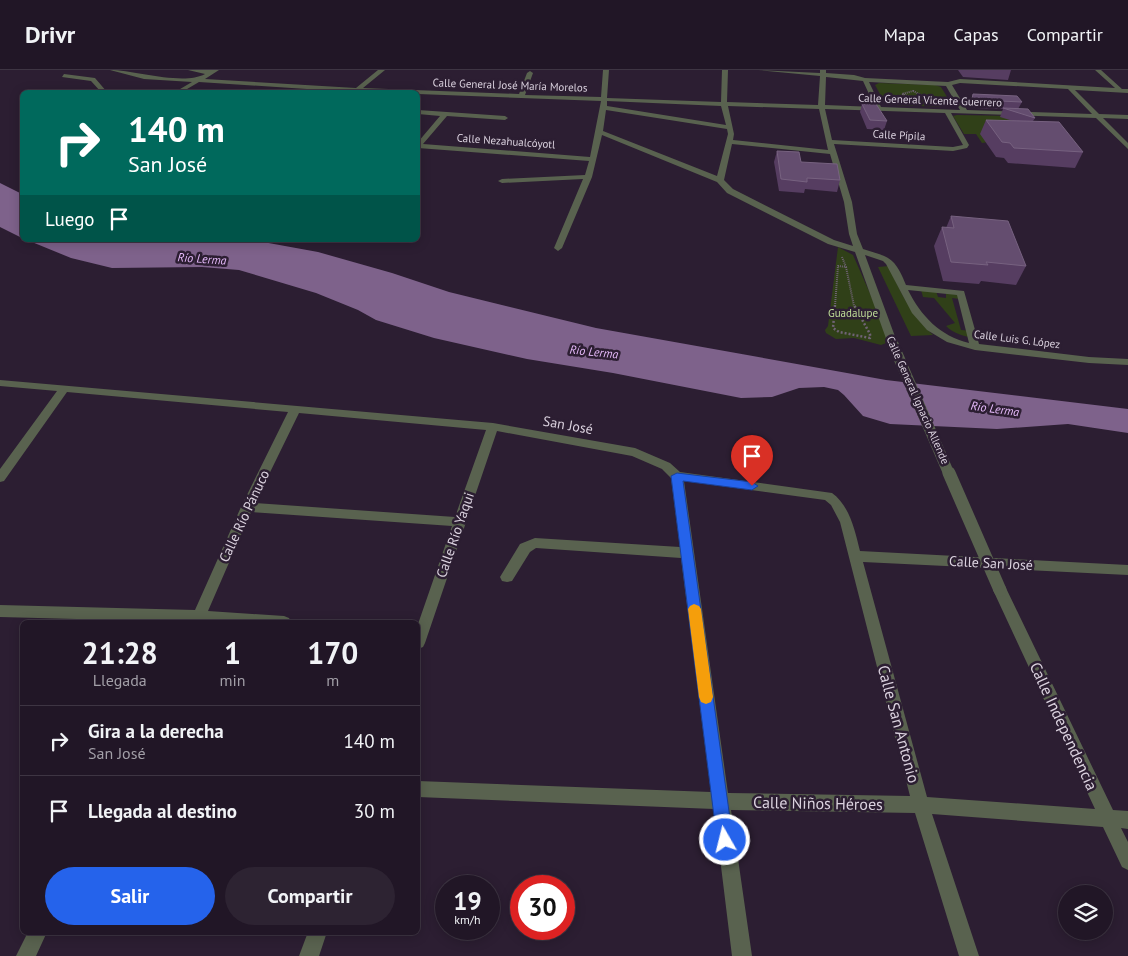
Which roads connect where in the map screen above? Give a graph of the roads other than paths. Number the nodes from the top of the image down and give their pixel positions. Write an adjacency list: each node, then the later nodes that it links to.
1 (113, 70): 14 (street)
2 (191, 70): 8 (street)
3 (382, 70): 21 (street)
4 (606, 70): 25 (street)
5 (725, 70): 26 (street)
6 (761, 70): 10 (street)
7 (1098, 70): 22 (street)
8 (214, 71): 14 (street)
9 (530, 72): 24 (street)
10 (823, 72): 13 (street); 27 (street, Calle General Ignacio Allende)
11 (1008, 75): 16 (street)
12 (64, 76): 18 (street)
13 (866, 80): 15 (street); 29 (street)
14 (197, 81): 19 (street); 20 (street, Calle General José María Morelos)
15 (948, 84): 16 (street); 32 (street)
16 (1018, 85): 17 (street)
17 (1070, 88): 22 (street); 34 (street)
18 (102, 90)
19 (181, 90)
20 (341, 90)
21 (358, 90)
22 (1124, 91)
23 (420, 93): 24 (street, Calle General José María Morelos)
24 (522, 95): 25 (street, Calle General José María Morelos)
25 (605, 99): 26 (street, Calle General José María Morelos); 28 (street)
26 (724, 104): 27 (street, Calle General José María Morelos); 37 (street)
27 (821, 107): 29 (street, Calle General Vicente Guerrero); 40 (street, Calle General Ignacio Allende)
28 (604, 108): 37 (street); 38 (street)
29 (879, 109): 30 (street, Calle General Vicente Guerrero)
30 (947, 111): 32 (street, Calle General Vicente Guerrero); 40 (street, Calle Pípila)
31 (420, 112): 33 (street)
32 (965, 112): 34 (street, Calle General Vicente Guerrero)
33 (445, 114): 36 (street); 41 (street)
34 (1098, 116): 35 (street, Calle General Vicente Guerrero); 43 (street)
35 (1128, 117)
36 (505, 118)
37 (730, 128): 39 (street)
38 (600, 132): 45 (street); 48 (street)
39 (730, 142): 44 (street); 48 (street)
40 (829, 142): 44 (street, Calle General Ignacio Allende)
41 (420, 144)
42 (420, 146): 45 (street, Calle Nezahualcóyotl)
43 (1128, 147)
44 (832, 152): 50 (street, Calle General Ignacio Allende)
45 (593, 159): 46 (street)
46 (588, 178): 47 (street); 49 (street)
47 (502, 180)
48 (720, 180): 50 (street)
49 (558, 248)
50 (858, 249): 51 (street, Calle Luis G. López); 67 (street, Calle General Ignacio Allende, bridge)
51 (902, 287): 52 (street, Calle Luis G. López); 52 (street)
52 (975, 347): 53 (street, Calle Luis G. López)
53 (1128, 362)
54 (0, 382): 55 (street, San José)
55 (64, 389): 56 (street, San José); 59 (street)
56 (294, 410): 57 (street, San José); 61 (street, Calle Río Pánuco)
57 (493, 427): 58 (street, San José); 62 (street, Calle Río Yaqui)
58 (677, 476): 60 (street, San José); 63 (street)
59 (0, 478)
60 (828, 496): 64 (street, Calle San Antonio)
61 (247, 507): 62 (street); 69 (street, Calle Río Pánuco)
62 (459, 522): 71 (street, Calle Río Yaqui)
63 (687, 553): 66 (street); 73 (street)
64 (854, 556): 65 (street, Calle San José); 74 (street, Calle San Antonio)
65 (1128, 570)
66 (507, 577)
67 (1000, 590): 75 (street, Calle Independencia)
68 (0, 611): 69 (street)
69 (198, 619): 70 (street)
70 (227, 620)
71 (420, 633)
72 (420, 789): 73 (street, Calle Niños Héroes)
73 (720, 801): 74 (street, Calle Niños Héroes); 82 (street)
74 (921, 805): 75 (street, Calle Niños Héroes); 83 (street, Calle San Antonio)
75 (1108, 819): 76 (street, Calle Niños Héroes); 77 (street, Calle Independencia)
76 (1128, 820)
77 (1128, 861)
78 (36, 935): 80 (street)
79 (317, 935): 81 (street)
80 (26, 956)
81 (309, 956)
82 (742, 956)
83 (969, 956)

